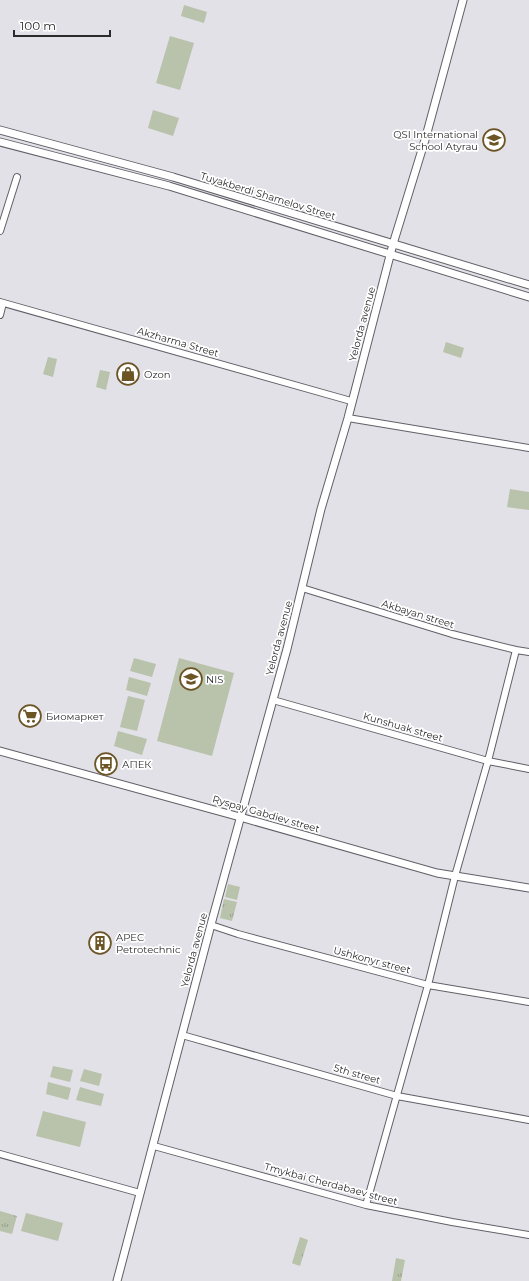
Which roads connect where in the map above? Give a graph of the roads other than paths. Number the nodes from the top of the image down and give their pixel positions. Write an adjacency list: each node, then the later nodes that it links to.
1 (463, 0): 8 (street, Yelorda avenue)
2 (0, 130): 4 (street, Tuyakberdi Shamelov Street)
3 (0, 142): 5 (street, Tuyakberdi Shamelov Street)
4 (52, 144): 5 (street); 8 (street, Tuyakberdi Shamelov Street)
5 (49, 155): 9 (street, Tuyakberdi Shamelov Street)
6 (17, 177): 7 (street)
7 (0, 231)
8 (393, 244): 9 (street, Yelorda avenue); 10 (street, Tuyakberdi Shamelov Street)
9 (390, 255): 11 (street, Tuyakberdi Shamelov Street); 14 (street, Yelorda avenue)
10 (529, 285)
11 (529, 297)
12 (2, 303): 13 (street); 14 (street, Akzharma Street)
13 (0, 314)
14 (351, 401): 15 (street, Yelorda avenue)
15 (348, 418): 16 (street); 17 (street, Yelorda avenue)
16 (529, 448)
17 (302, 588): 18 (street, Akbayan street); 20 (street, Yelorda avenue)
18 (516, 650): 19 (street, Akbayan street); 22 (street)
19 (529, 652)
20 (273, 700): 22 (street, Kunshuak street); 24 (street, Yelorda avenue)
21 (0, 751): 24 (street, Ryspay Gabdiev street)
22 (488, 761): 23 (street, Kunshuak street); 25 (street)
23 (529, 769)
24 (240, 817): 25 (street, Ryspay Gabdiev street); 27 (street, Yelorda avenue)
25 (455, 876): 26 (street, Ryspay Gabdiev street); 28 (street)
26 (529, 888)
27 (211, 925): 28 (street, Ushkonyr street); 30 (street, Yelorda avenue)
28 (428, 985): 29 (street, Ushkonyr street); 31 (street)
29 (529, 1002)
30 (182, 1035): 31 (street, 5th street); 33 (street, Yelorda avenue)
31 (397, 1096): 32 (street, 5th street); 36 (street)
32 (529, 1120)
33 (154, 1146): 35 (street, Yelorda avenue); 36 (street, Tmykbai Cherdabaev street)
34 (0, 1154): 35 (street)
35 (140, 1193): 38 (street, Yelorda avenue)
36 (366, 1205): 37 (street, Tmykbai Cherdabaev street)
37 (529, 1235)
38 (117, 1281)

